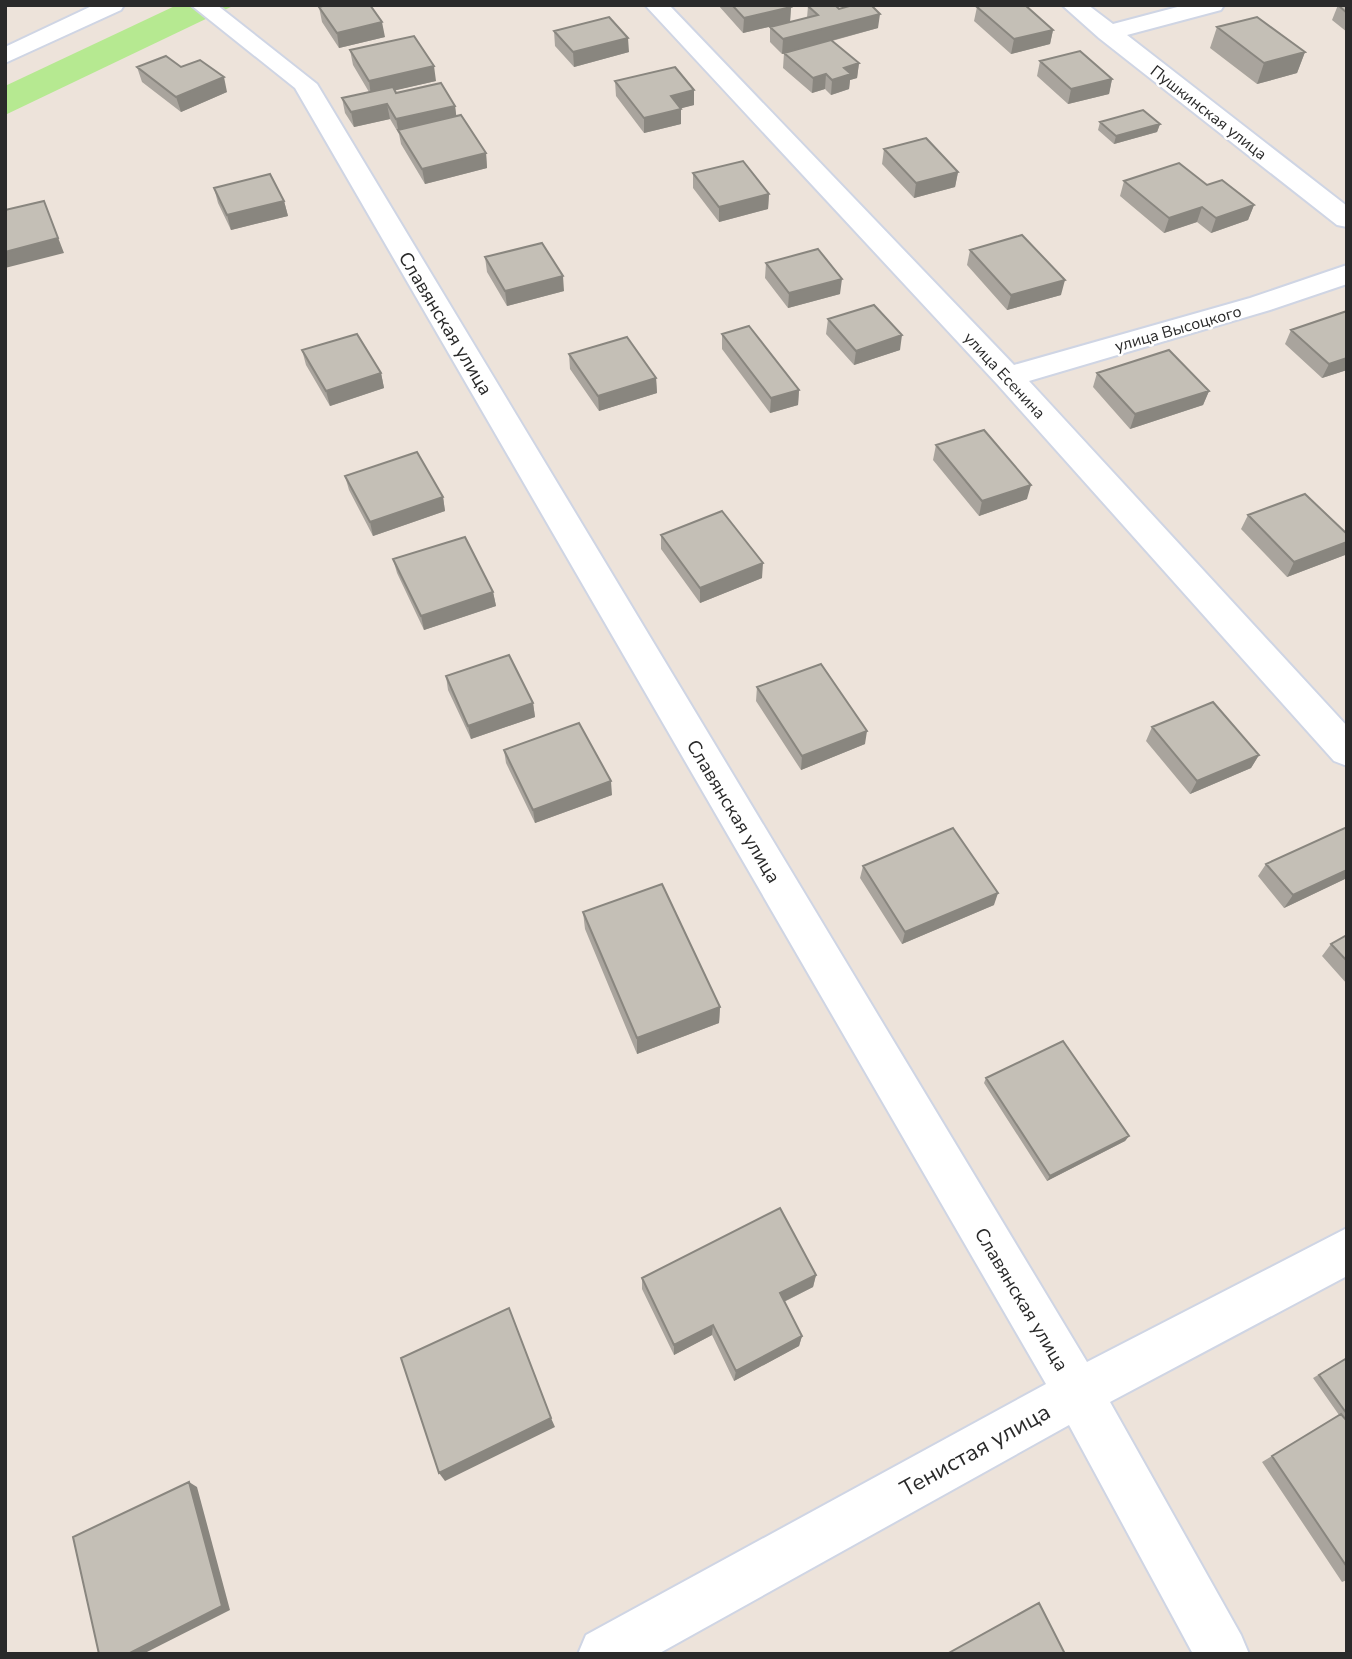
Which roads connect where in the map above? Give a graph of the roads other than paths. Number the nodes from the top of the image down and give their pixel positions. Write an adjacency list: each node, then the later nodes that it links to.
1 (113, 5): 7 (street)
2 (202, 5): 13 (street, Славянская улица)
3 (656, 5): 10 (street, улица Есенина)
4 (1073, 5): 6 (street, Пушкинская улица)
5 (1213, 5): 6 (street)
6 (1107, 33): 8 (street, Пушкинская улица)
7 (5, 56)
8 (1347, 219)
9 (1347, 274): 10 (street, улица Высоцкого)
10 (1008, 377): 11 (street, улица Есенина)
11 (1347, 751)
12 (1347, 1251): 13 (street, Тенистая улица)
13 (1078, 1393): 14 (street, Тенистая улица); 15 (street, Славянская улица)
14 (605, 1654)
15 (1222, 1654)

